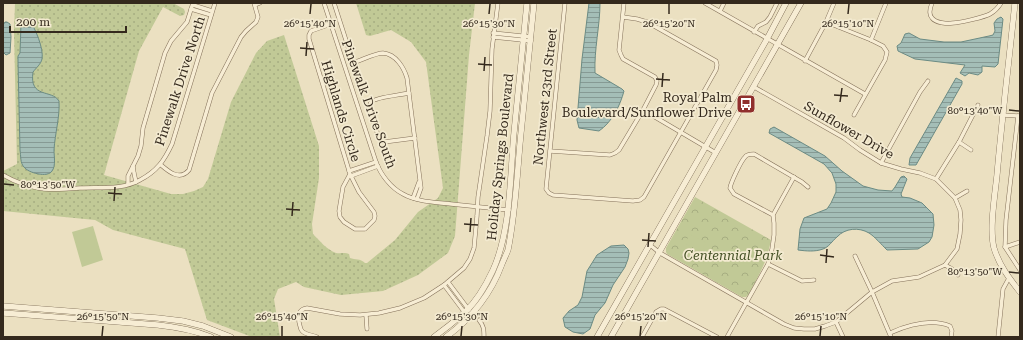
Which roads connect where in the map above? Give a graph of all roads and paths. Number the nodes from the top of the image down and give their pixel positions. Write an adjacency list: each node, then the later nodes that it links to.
1 (215, 3): 22 (street, Pinewalk Drive North)
2 (260, 3): 20 (street)
3 (324, 3): 27 (street, Pinewalk Drive South)
4 (334, 3): 38 (street, Pinewalk Drive South)
5 (498, 3): 29 (street)
6 (527, 3): 30 (street, Holiday Springs Boulevard)
7 (534, 3): 31 (street, Holiday Springs Boulevard)
8 (565, 3): 50 (street, Northwest 23rd Street)
9 (624, 3): 25 (street)
10 (705, 3): 23 (street)
11 (724, 3): 23 (street)
12 (776, 3): 28 (street)
13 (786, 3): 32 (street)
14 (801, 3): 34 (street)
15 (834, 3): 26 (street)
16 (886, 3): 33 (street)
17 (932, 3): 18 (street)
18 (1001, 3)
19 (1015, 3): 43 (street)
20 (254, 4): 54 (street)
21 (192, 6): 22 (street); 24 (street); 55 (street)
22 (212, 11): 24 (street, Pinewalk Drive North)
23 (720, 11): 28 (street)
24 (211, 16): 54 (street, Pinewalk Drive North)
25 (623, 17): 41 (street); 45 (street)
26 (826, 22): 33 (street); 35 (street)
27 (331, 24): 52 (street, Pinewalk Drive South); 57 (street, Highlands Circle)
28 (754, 32): 32 (street)
29 (493, 35): 30 (street); 67 (street)
30 (524, 38): 31 (street); 68 (street, Holiday Springs Boulevard)
31 (531, 39): 69 (street, Holiday Springs Boulevard)
32 (767, 39): 34 (street); 48 (street)
33 (871, 40): 39 (street)
34 (778, 45): 35 (street); 37 (street)
35 (805, 61): 39 (street)
36 (928, 82): 53 (street)
37 (754, 86): 51 (street); 53 (street, Sunflower Drive)
38 (409, 93): 46 (street, Pinewalk Drive South); 46 (street, Pinewalk Drive South)
39 (865, 94): 42 (street)
40 (978, 105): 47 (street)
41 (643, 110): 45 (street); 50 (street)
42 (854, 115)
43 (1003, 116): 44 (street); 80 (street)
44 (1019, 116): 73 (street)
45 (681, 133): 48 (street); 50 (street, Northwest 23rd Street)
46 (415, 138): 66 (street, Pinewalk Drive South)
47 (959, 142): 49 (street); 60 (street)
48 (705, 147): 51 (street); 72 (street)
49 (971, 150)
50 (550, 151)
51 (716, 153): 74 (street)
52 (376, 162): 56 (street, Pinewalk Drive South); 57 (street, Highlands Circle)
53 (881, 163): 60 (street, Sunflower Drive)
54 (161, 164): 61 (street, Pinewalk Drive North)
55 (133, 166): 61 (street); 62 (street)
56 (378, 166): 57 (street, Highlands Circle); 66 (street, Pinewalk Drive South)
57 (350, 174): 57 (street, Highlands Circle)
58 (3, 176): 62 (street, Pinewalk Drive North)
59 (794, 177): 63 (street); 70 (street); 70 (street)
60 (936, 179): 65 (street, Sunflower Drive)
61 (136, 182): 62 (street, Pinewalk Drive North)
62 (128, 184)
63 (808, 187)
64 (967, 191): 65 (street)
65 (955, 198): 77 (street, Sunflower Drive)
66 (415, 199): 67 (street, Pinewalk Drive South)
67 (477, 207): 68 (street, Pinewalk Drive South); 82 (street)
68 (507, 210): 69 (street, Pinewalk Drive South); 87 (street, Holiday Springs Boulevard)
69 (514, 211): 90 (street, Holiday Springs Boulevard)
70 (773, 215): 76 (street)
71 (1020, 242): 73 (street)
72 (650, 245): 74 (street, Sunflower Drive); 103 (street)
73 (1005, 247): 78 (street)
74 (660, 253): 85 (street, Sunflower Drive); 104 (street)
75 (854, 256): 83 (street)
76 (768, 264): 81 (street); 85 (street)
77 (945, 265): 79 (street); 83 (street, Sunflower Drive)
78 (1020, 270)
79 (958, 275)
80 (1008, 278): 84 (street); 110 (street)
81 (814, 280)
82 (446, 284): 87 (street); 89 (street)
83 (872, 292): 93 (street, Sunflower Drive); 96 (street)
84 (1020, 292)
85 (747, 302): 93 (street, Sunflower Drive); 107 (street)
86 (3, 306): 91 (street)
87 (466, 311): 90 (street); 100 (street, Holiday Springs Boulevard)
88 (3, 313): 94 (street)
89 (366, 315): 95 (street); 99 (street)
90 (470, 316): 101 (street, Holiday Springs Boulevard)
91 (148, 317): 94 (street); 98 (street)
92 (479, 320): 102 (street)
93 (836, 322): 108 (street)
94 (148, 324): 97 (street)
95 (367, 329)
96 (890, 335): 109 (street)
97 (211, 337)
98 (231, 337)
99 (317, 337)
100 (434, 337)
101 (446, 337)
102 (484, 337)
103 (597, 337)
104 (611, 337)
105 (642, 337): 106 (street)
106 (717, 337)
107 (726, 337)
108 (843, 337)
109 (951, 337)
110 (998, 337)

